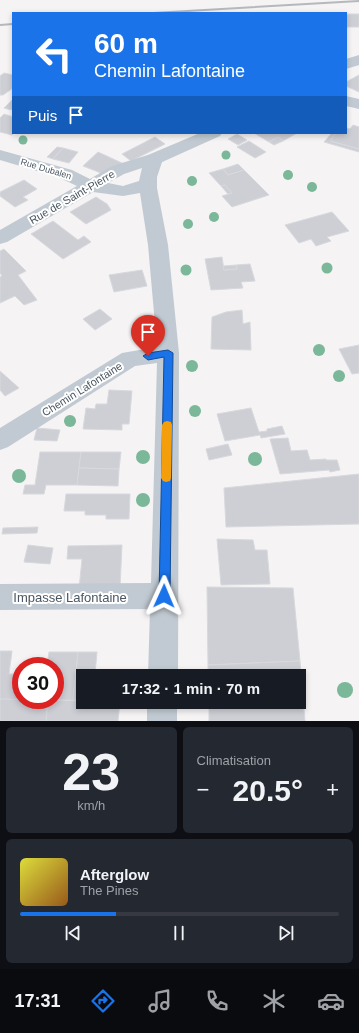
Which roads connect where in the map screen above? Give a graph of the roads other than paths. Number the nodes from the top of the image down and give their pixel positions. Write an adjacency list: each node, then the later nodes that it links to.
1 (359, 59): 2 (street)
2 (347, 65)
3 (347, 101): 4 (street)
4 (359, 104)
5 (212, 134): 7 (street, Rue de Saint-Pierre)
6 (0, 156): 9 (street, Rue Dubalen)
7 (154, 158): 8 (street); 9 (street, Rue de Saint-Pierre)
8 (148, 184): 9 (street, Rue Dubalen); 11 (street)
9 (92, 186): 10 (street, Rue de Saint-Pierre)
10 (0, 238)
11 (168, 353): 12 (street, Chemin Lafontaine); 13 (street)
12 (0, 440)
13 (164, 596): 14 (street, Impasse Lafontaine); 15 (street)
14 (0, 597)
15 (163, 669)
16 (162, 709): 17 (street)
17 (162, 721)

